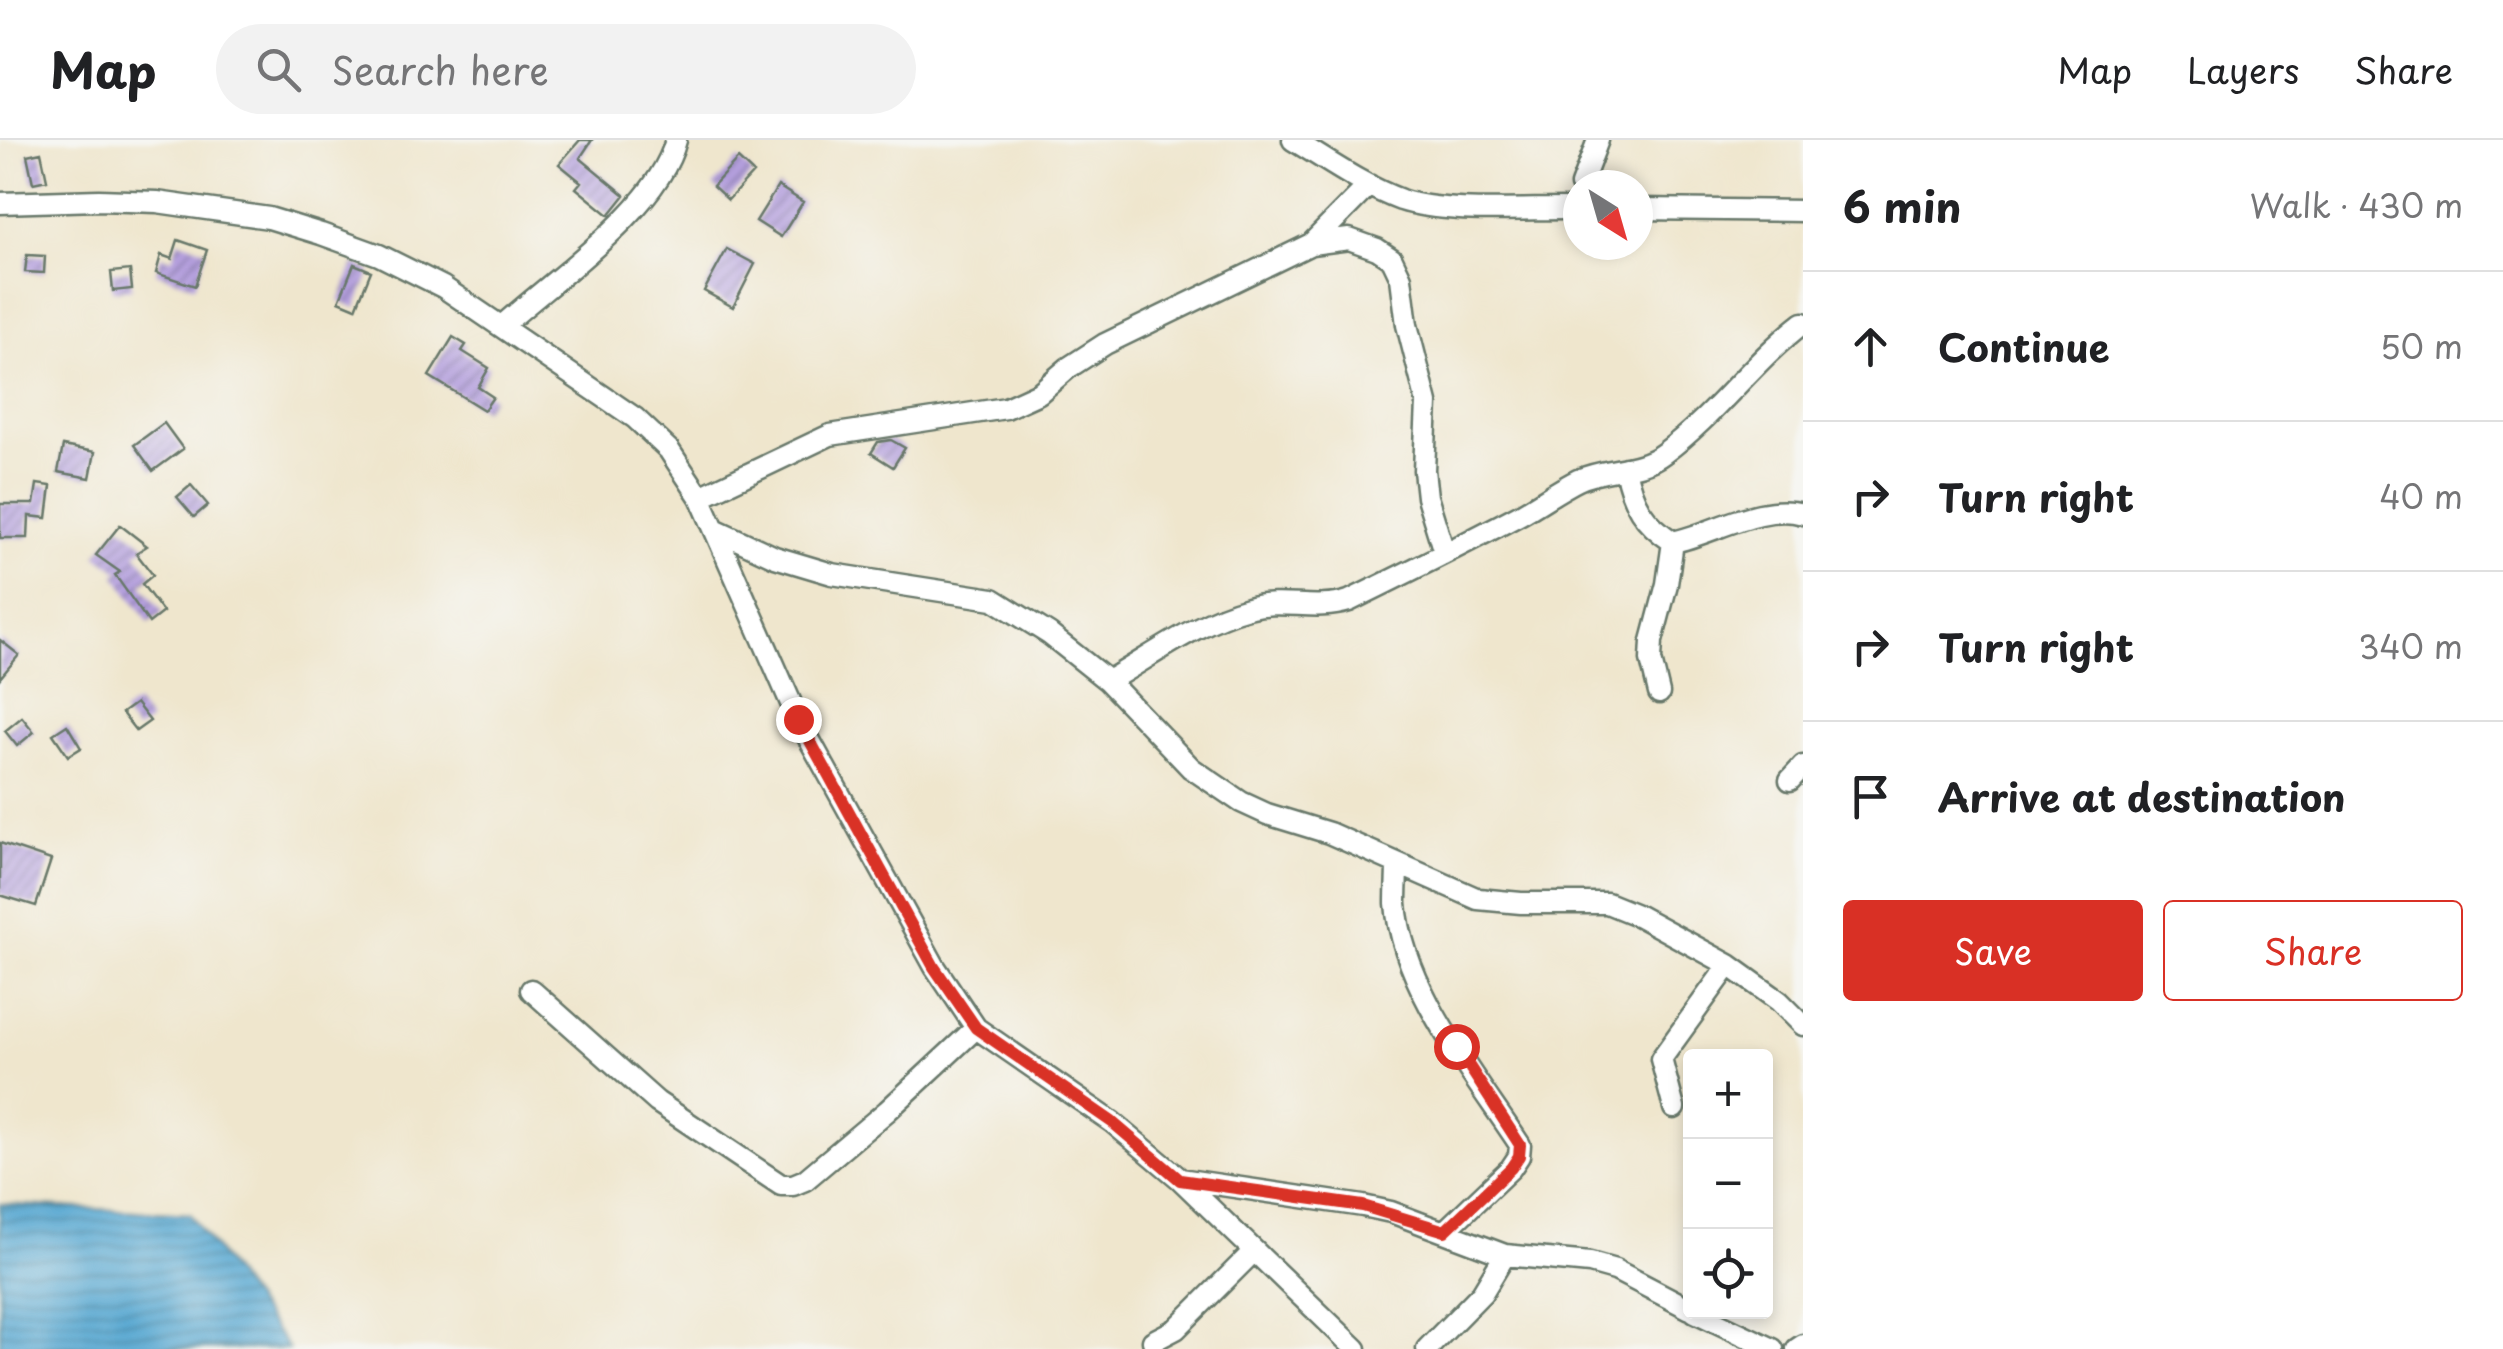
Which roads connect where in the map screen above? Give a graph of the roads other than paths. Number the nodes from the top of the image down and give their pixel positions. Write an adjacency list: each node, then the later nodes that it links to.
1 (676, 140): 12 (street)
2 (1293, 140): 5 (street)
3 (1598, 140): 4 (street)
4 (1587, 170)
5 (1369, 185): 7 (street); 10 (street)
6 (0, 202): 12 (street)
7 (1563, 204)
8 (1653, 209): 9 (street)
9 (1803, 211)
10 (1311, 244): 14 (street); 18 (street)
11 (1803, 323): 13 (street)
12 (502, 326): 14 (street)
13 (1625, 468): 17 (street); 18 (street)
14 (700, 497): 16 (street)
15 (1803, 514): 17 (street)
16 (717, 530): 19 (street); 25 (street)
17 (1673, 542): 20 (street)
18 (1444, 552): 19 (street)
19 (1108, 682): 21 (street)
20 (1659, 692)
21 (1397, 864): 22 (street); 28 (street)
22 (1730, 965): 24 (street); 26 (street)
23 (530, 990): 25 (street)
24 (1803, 1025)
25 (976, 1028): 27 (street)
26 (1674, 1108)
27 (1180, 1180): 28 (street); 29 (street)
28 (1445, 1231): 30 (street)
29 (1253, 1252): 33 (street); 34 (street)
30 (1505, 1255): 31 (street); 35 (street)
31 (1683, 1305)
32 (1711, 1319): 36 (street)
33 (1154, 1341)
34 (1356, 1349)
35 (1427, 1349)
36 (1773, 1349)

